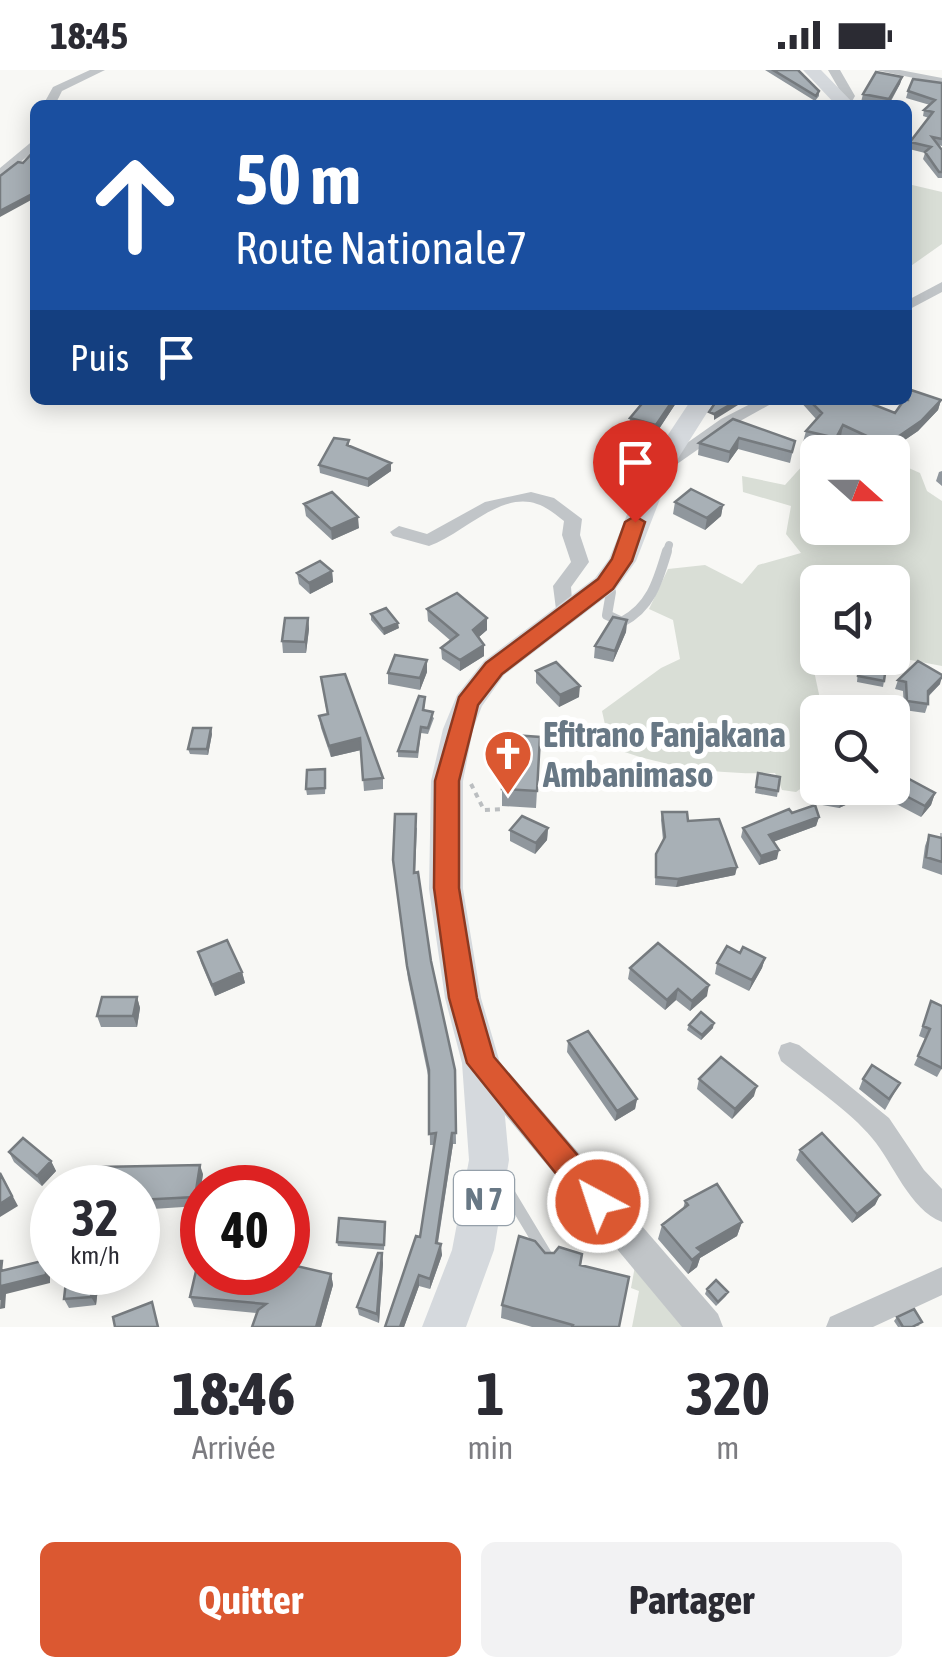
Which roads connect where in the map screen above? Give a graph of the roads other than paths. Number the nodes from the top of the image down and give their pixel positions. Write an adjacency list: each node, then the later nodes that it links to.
1 (99, 70): 6 (street)
2 (812, 70): 7 (main road)
3 (834, 70): 8 (street)
4 (882, 70): 5 (street)
5 (942, 82)
6 (52, 100)
7 (841, 100)
8 (848, 100)
9 (30, 148): 10 (street)
10 (0, 175)
11 (942, 286): 12 (street)
12 (912, 304)
13 (700, 405): 15 (main road, N 7)
14 (760, 405): 15 (street)
15 (659, 468): 18 (main road, N 7)
16 (399, 532): 19 (street)
17 (669, 545): 18 (lane)
18 (605, 584): 19 (main road, N 7)
19 (564, 614): 21 (main road, N 7)
20 (790, 1053): 23 (street)
21 (482, 1063): 22 (main road, N 7); 27 (street)
22 (490, 1160): 24 (lane); 26 (main road, N 7)
23 (942, 1209)
24 (548, 1258)
25 (942, 1281): 28 (street)
26 (444, 1327)
27 (705, 1327)
28 (840, 1327)

